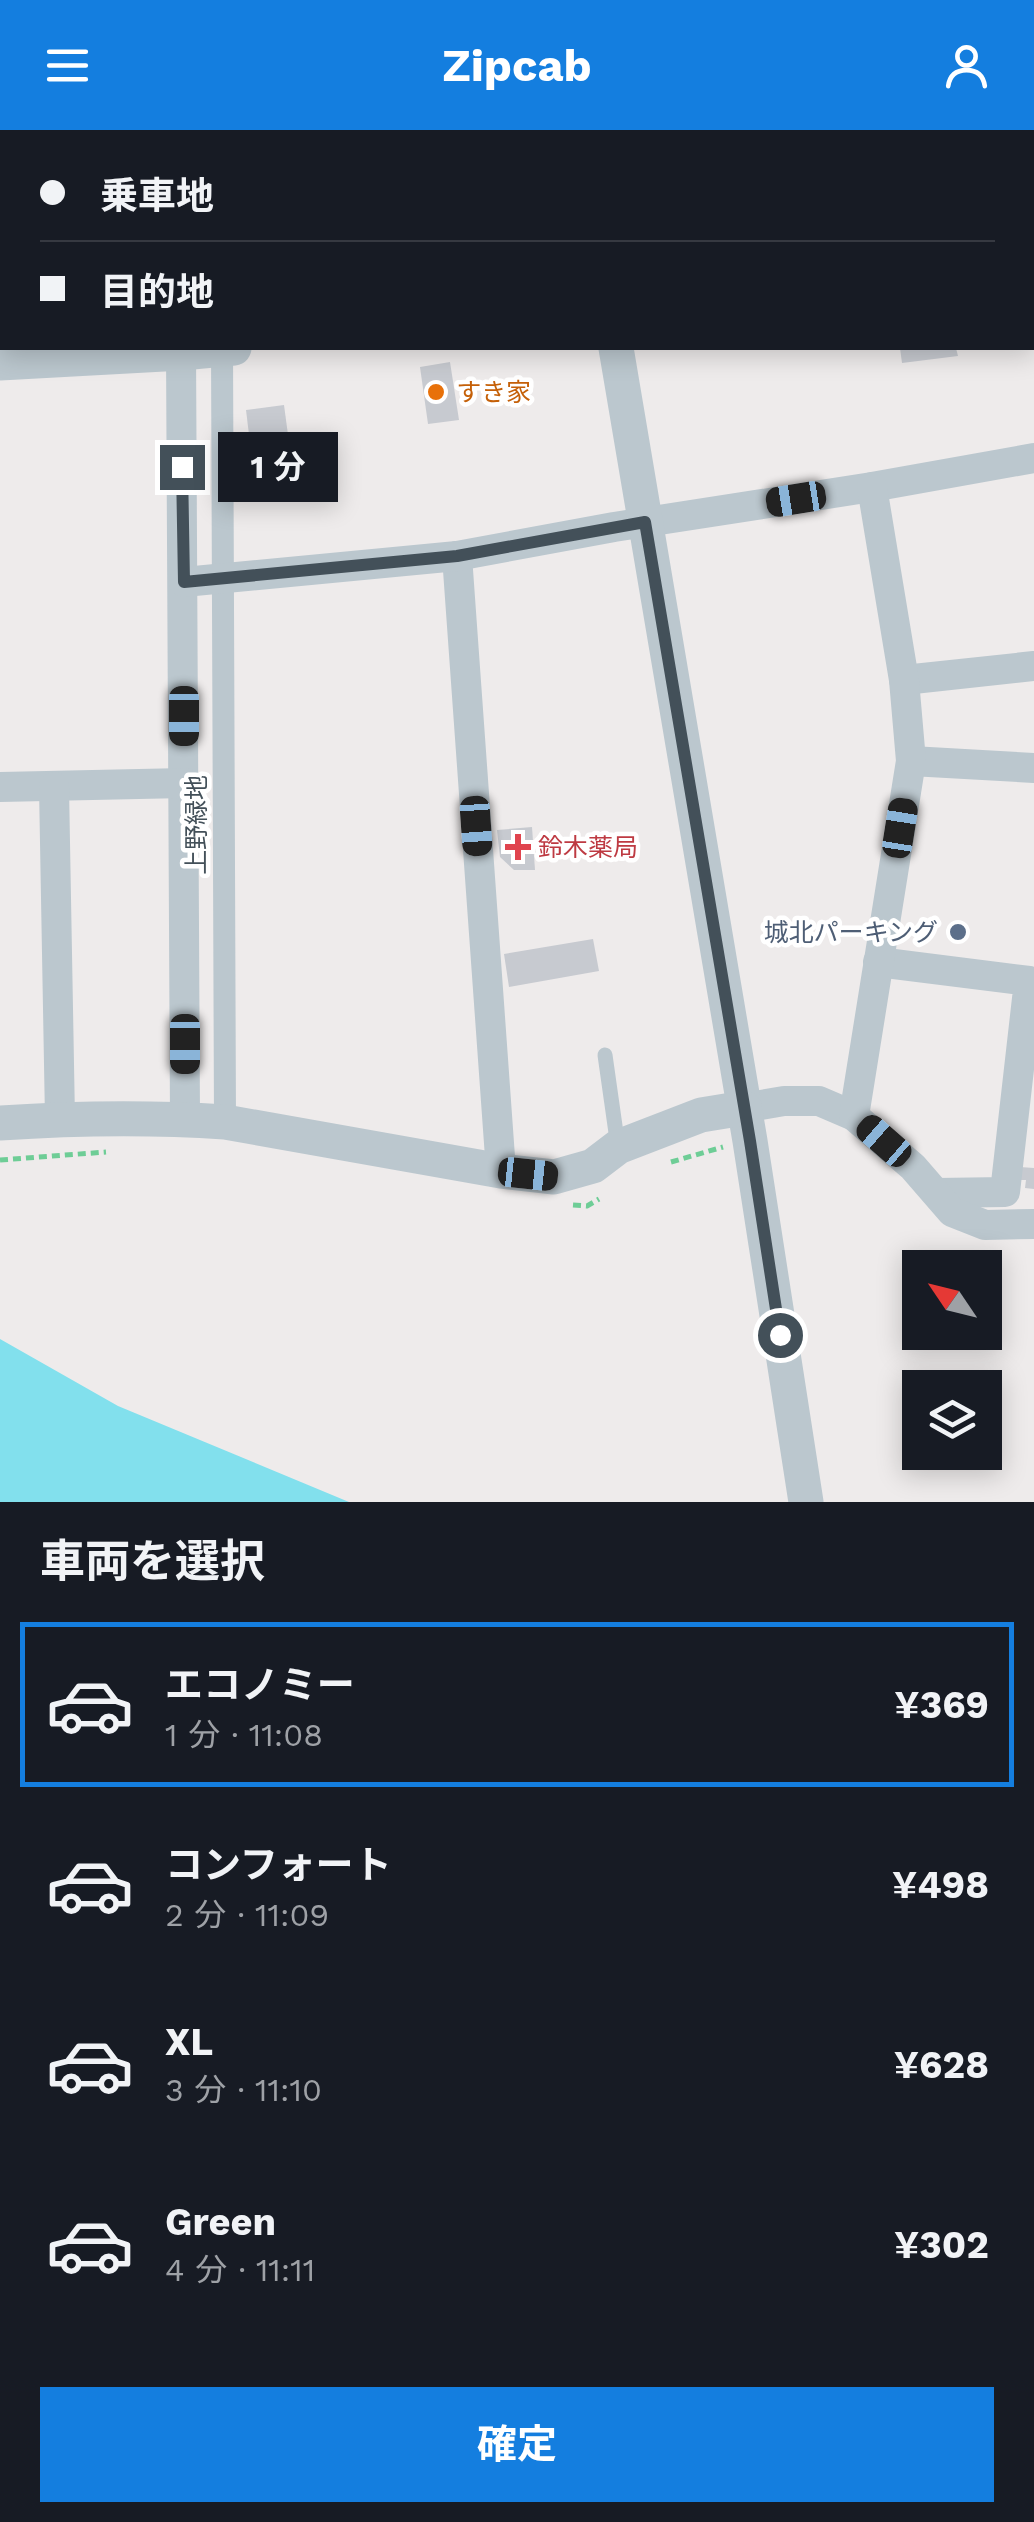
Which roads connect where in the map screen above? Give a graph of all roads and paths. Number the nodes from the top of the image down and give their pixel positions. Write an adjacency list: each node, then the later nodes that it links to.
1 (182, 350): 4 (street); 10 (street)
2 (226, 350): 9 (street, 上野緑地)
3 (616, 350): 7 (street)
4 (0, 362)
5 (1034, 458): 6 (street)
6 (872, 487): 7 (street); 12 (street)
7 (645, 522): 8 (street); 20 (street)
8 (457, 556): 9 (street); 27 (street)
9 (223, 578): 10 (street); 24 (street, 上野緑地)
10 (184, 582): 15 (street)
11 (1034, 666): 12 (street)
12 (904, 680): 13 (street)
13 (911, 761): 14 (street); 18 (street)
14 (1034, 768)
15 (185, 783): 17 (street); 23 (street)
16 (0, 787): 17 (street)
17 (54, 787): 22 (street)
18 (878, 962): 21 (street); 28 (street)
19 (605, 1055): 26 (lane)
20 (744, 1108): 21 (street); 26 (street); 30 (street)
21 (854, 1116): 28 (street)
22 (60, 1119): 23 (street); 25 (street)
23 (184, 1119): 24 (street)
24 (224, 1122): 27 (street)
25 (0, 1123)
26 (618, 1146): 27 (street)
27 (500, 1172)
28 (937, 1192): 29 (street)
29 (1034, 1224)
30 (805, 1496)

